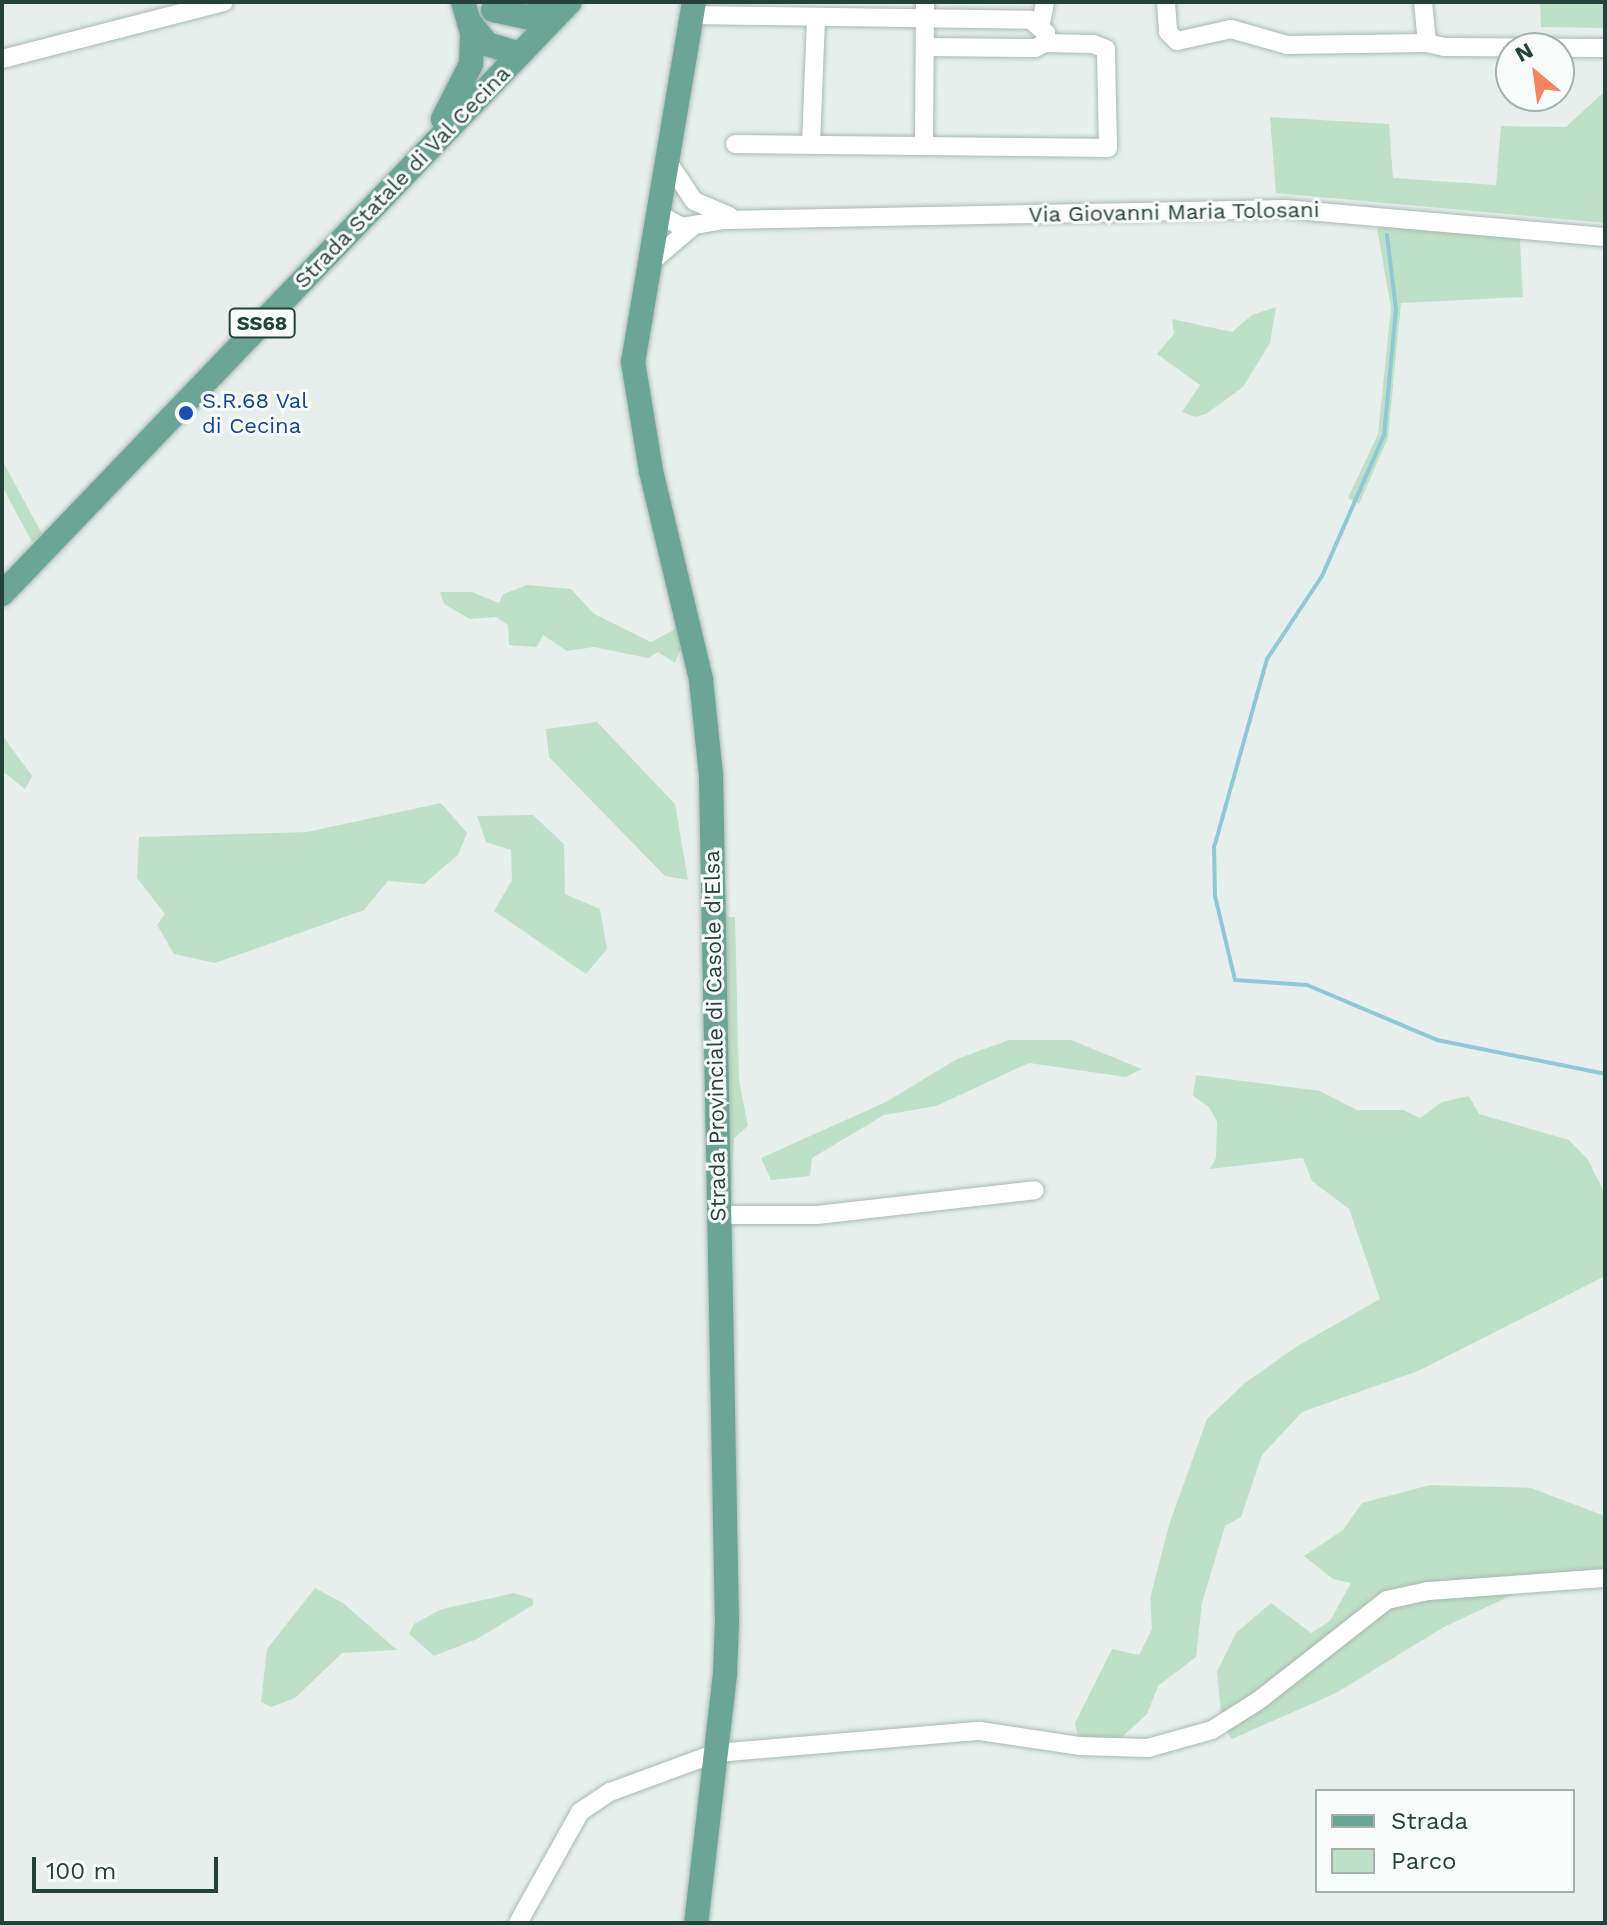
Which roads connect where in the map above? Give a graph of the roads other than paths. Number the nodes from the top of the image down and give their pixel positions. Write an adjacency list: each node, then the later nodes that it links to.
1 (224, 2): 17 (street)
2 (568, 2): 6 (main road); 16 (main road, Strada Statale di Val Cecina / SS68)
3 (1045, 2): 11 (street)
4 (1166, 2): 13 (street)
5 (1423, 2): 13 (street)
6 (488, 6): 16 (main road)
7 (692, 9): 9 (street); 21 (main road, Strada Provinciale di Casole d'Elsa)
8 (925, 10): 9 (street); 11 (street); 14 (street)
9 (808, 12): 19 (street)
10 (467, 13): 16 (main road); 26 (main road)
11 (1041, 23): 12 (street)
12 (1045, 43): 14 (street); 20 (street)
13 (1427, 43): 15 (street)
14 (925, 47): 20 (street)
15 (1605, 48)
16 (520, 54): 26 (main road, Strada Statale di Val Cecina / SS68)
17 (2, 59)
18 (735, 144): 19 (street)
19 (811, 144): 20 (street)
20 (924, 146)
21 (666, 159): 22 (street); 23 (main road, Strada Provinciale di Casole d'Elsa)
22 (703, 207): 23 (street, Via Giovanni Maria Tolosani); 24 (street, Via Giovanni Maria Tolosani)
23 (656, 213): 25 (street, Via Giovanni Maria Tolosani); 28 (main road, Strada Provinciale di Casole d'Elsa)
24 (742, 219): 25 (street, Via Giovanni Maria Tolosani); 27 (street, Via Giovanni Maria Tolosani)
25 (693, 226): 28 (street)
26 (353, 229): 29 (main road, Strada Statale di Val Cecina / SS68)
27 (1605, 237)
28 (647, 266): 31 (main road, Strada Provinciale di Casole d'Elsa)
29 (2, 594)
30 (1035, 1190): 31 (street)
31 (718, 1215): 33 (main road, Strada Provinciale di Casole d'Elsa)
32 (1605, 1578): 33 (street)
33 (716, 1753): 34 (street); 35 (main road, Strada Provinciale di Casole d'Elsa)
34 (518, 1923)
35 (696, 1923)

